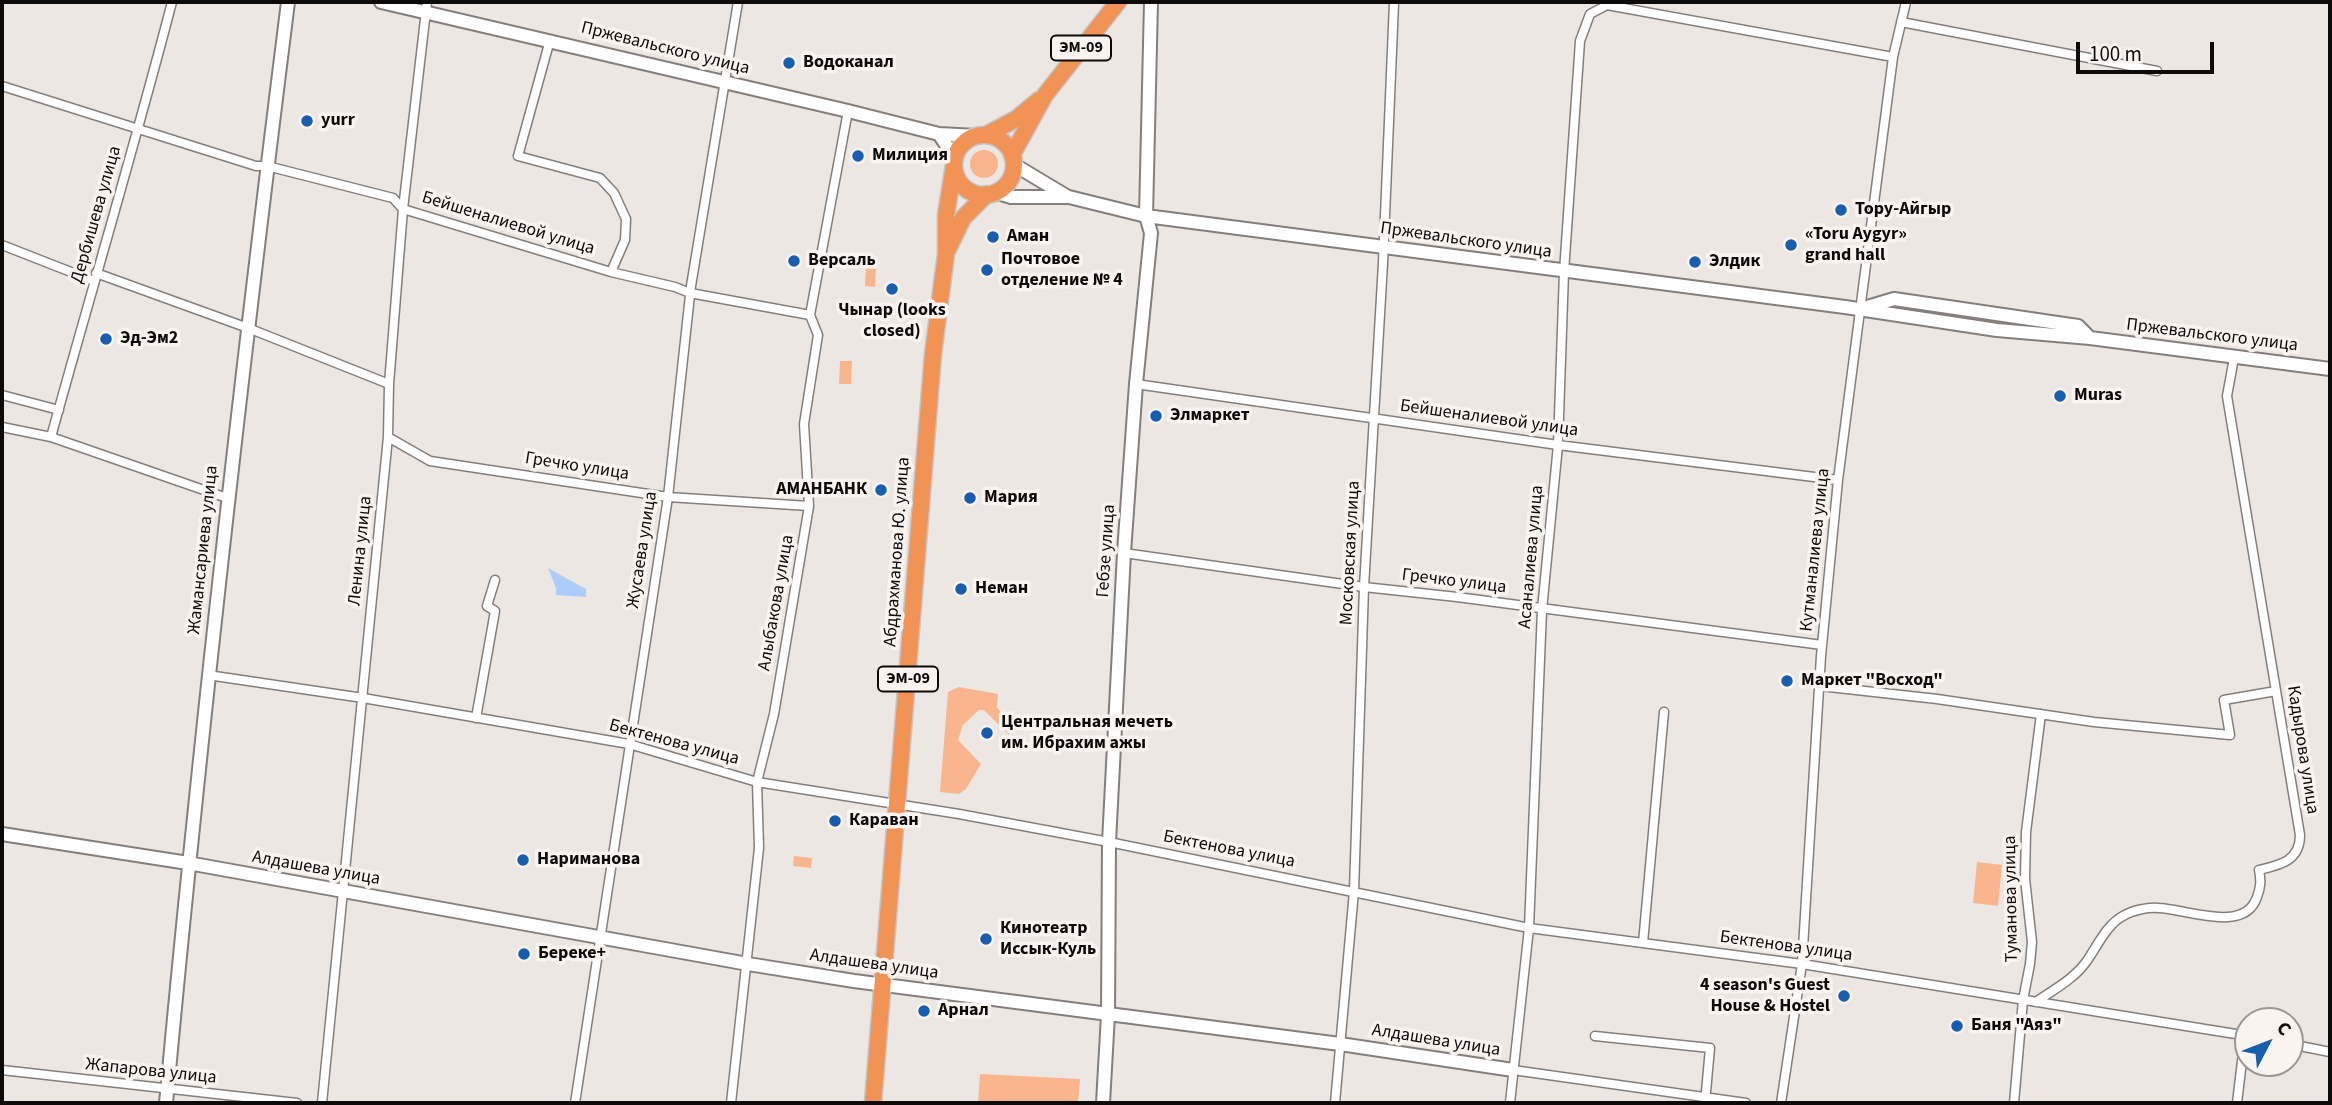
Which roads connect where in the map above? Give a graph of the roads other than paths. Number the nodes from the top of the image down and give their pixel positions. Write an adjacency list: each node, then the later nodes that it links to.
1 (172, 2): 18 (street, Дербишева улица)
2 (288, 2): 23 (main road, Жамансариева улица)
3 (381, 2): 9 (main road, Пржевальского улица)
4 (738, 2): 14 (street, Жусаева улица)
5 (1118, 2): 16 (highway, ЭМ-09)
6 (1151, 2): 27 (main road, Гебзе улица)
7 (1906, 2): 10 (street, Кутманалиева улица)
8 (1394, 3): 29 (street, Московская улица)
9 (426, 6): 11 (main road, Пржевальского улица); 26 (street, Ленина улица)
10 (1901, 22): 12 (street, Кутманалиева улица); 13 (street)
11 (550, 40): 14 (main road, Пржевальского улица); 31 (street)
12 (1893, 57): 32 (street, Асаналиева улица); 35 (street, Кутманалиева улица)
13 (2157, 71)
14 (724, 82): 17 (main road, Пржевальского улица); 34 (street, Жусаева улица)
15 (2, 86): 18 (street, Бейшеналиевой улица)
16 (1045, 95): 20 (highway, ЭМ-09); 21 (highway, ЭМ-09)
17 (848, 111): 19 (main road, Пржевальского улица); 36 (street, Алыбакова улица)
18 (138, 131): 23 (street, Бейшеналиевой улица); 33 (street, Дербишева улица)
19 (939, 134): 20 (main road, Пржевальского улица); 22 (main road)
20 (982, 135): 21 (highway); 22 (highway, ЭМ-09)
21 (1013, 159): 24 (highway, ЭМ-09); 25 (main road, Пржевальского улица)
22 (955, 162): 24 (highway); 30 (highway, Абдрахманова Ю. улица / ЭМ-09)
23 (267, 166): 26 (street, Бейшеналиевой улица); 37 (main road, Жамансариева улица)
24 (991, 193): 25 (main road, Пржевальского улица); 30 (highway, Абдрахманова Ю. улица / ЭМ-09)
25 (1069, 197): 27 (main road, Пржевальского улица)
26 (403, 209): 31 (street, Бейшеналиевой улица); 40 (street, Ленина улица)
27 (1146, 216): 29 (main road, Пржевальского улица); 41 (main road, Гебзе улица)
28 (2, 245): 33 (street)
29 (1383, 247): 32 (main road, Пржевальского улица); 44 (street, Московская улица)
30 (946, 254): 67 (highway, Абдрахманова Ю. улица / ЭМ-09)
31 (611, 272): 34 (street, Бейшеналиевой улица)
32 (1564, 272): 35 (main road, Пржевальского улица); 48 (street, Асаналиева улица)
33 (95, 277): 37 (street); 43 (street, Дербишева улица)
34 (690, 293): 36 (street, Бейшеналиевой улица); 50 (street, Жусаева улица)
35 (1860, 310): 38 (main road, Пржевальского улица); 49 (street, Кутманалиева улица)
36 (810, 315): 52 (street, Алыбакова улица)
37 (248, 328): 40 (street); 51 (main road, Жамансариева улица)
38 (2234, 358): 39 (main road, Пржевальского улица); 60 (street, Кадырова улица)
39 (2330, 369)
40 (389, 384): 47 (street, Ленина улица)
41 (1136, 384): 44 (street, Бейшеналиевой улица); 53 (main road, Гебзе улица)
42 (2, 395): 43 (street)
43 (59, 410): 46 (street, Дербишева улица)
44 (1374, 418): 48 (street, Бейшеналиевой улица); 55 (street, Московская улица)
45 (2, 427): 46 (street)
46 (51, 437): 51 (street)
47 (388, 438): 50 (street, Гречко улица); 61 (street, Ленина улица)
48 (1558, 445): 49 (street, Бейшеналиевой улица); 56 (street, Асаналиева улица)
49 (1838, 480): 57 (street, Кутманалиева улица)
50 (668, 496): 52 (street, Гречко улица); 65 (street, Жусаева улица)
51 (227, 498): 58 (main road, Жамансариева улица)
52 (809, 506): 66 (street, Алыбакова улица)
53 (1124, 553): 55 (street, Гречко улица); 69 (main road, Гебзе улица)
54 (495, 580): 64 (street)
55 (1364, 587): 56 (street, Гречко улица); 72 (street, Московская улица)
56 (1542, 610): 57 (street, Гречко улица); 73 (street, Асаналиева улица)
57 (1822, 645): 59 (street, Кутманалиева улица)
58 (208, 675): 61 (street, Бектенова улица); 70 (main road, Жамансариева улица)
59 (1820, 686): 63 (street); 77 (street, Кутманалиева улица)
60 (2276, 691): 63 (street); 80 (street, Кадырова улица)
61 (363, 698): 64 (street, Бектенова улица); 71 (street, Ленина улица)
62 (1664, 712): 75 (street)
63 (2041, 714): 79 (street, Туманова улица)
64 (476, 718): 65 (street, Бектенова улица)
65 (629, 744): 66 (street, Бектенова улица); 74 (street, Жусаева улица)
66 (757, 782): 67 (street, Бектенова улица); 76 (street, Алыбакова улица)
67 (899, 805): 69 (street, Бектенова улица); 78 (highway, Абдрахманова Ю. улица / ЭМ-09)
68 (2, 834): 70 (main road, Алдашева улица)
69 (1109, 842): 72 (street, Бектенова улица); 81 (main road, Гебзе улица)
70 (188, 863): 71 (main road, Алдашева улица); 90 (main road, Жамансариева улица)
71 (343, 891): 74 (main road, Алдашева улица); 93 (street, Ленина улица)
72 (1354, 891): 73 (street, Бектенова улица); 84 (street, Московская улица)
73 (1529, 928): 75 (street, Бектенова улица); 88 (street, Асаналиева улица)
74 (599, 938): 76 (main road, Алдашева улица); 94 (street, Жусаева улица)
75 (1643, 943): 77 (street, Бектенова улица)
76 (748, 964): 78 (main road, Алдашева улица); 95 (street, Алыбакова улица)
77 (1802, 964): 79 (street, Бектенова улица); 101 (street, Кутманалиева улица)
78 (883, 984): 81 (main road, Алдашева улица); 96 (highway, Абдрахманова Ю. улица / ЭМ-09)
79 (2023, 1000): 80 (street, Бектенова улица); 102 (street, Туманова улица)
80 (2036, 1002): 82 (street, Бектенова улица)
81 (1108, 1015): 84 (main road, Алдашева улица); 97 (main road, Гебзе улица)
82 (2234, 1034)
83 (1595, 1036): 91 (street)
84 (1340, 1044): 88 (main road, Алдашева улица); 98 (street, Московская улица)
85 (2304, 1047): 86 (street)
86 (2330, 1052)
87 (2, 1070): 90 (street, Жапарова улица)
88 (1513, 1070): 91 (street, Алдашева улица); 99 (street, Асаналиева улица)
89 (2240, 1077): 103 (street)
90 (167, 1097): 92 (street, Жапарова улица)
91 (1705, 1101): 100 (street, Алдашева улица)
92 (297, 1103)
93 (322, 1103)
94 (575, 1103)
95 (731, 1103)
96 (873, 1103)
97 (1103, 1103)
98 (1335, 1103)
99 (1510, 1103)
100 (1746, 1103)
101 (1781, 1103)
102 (2014, 1103)
103 (2237, 1103)

